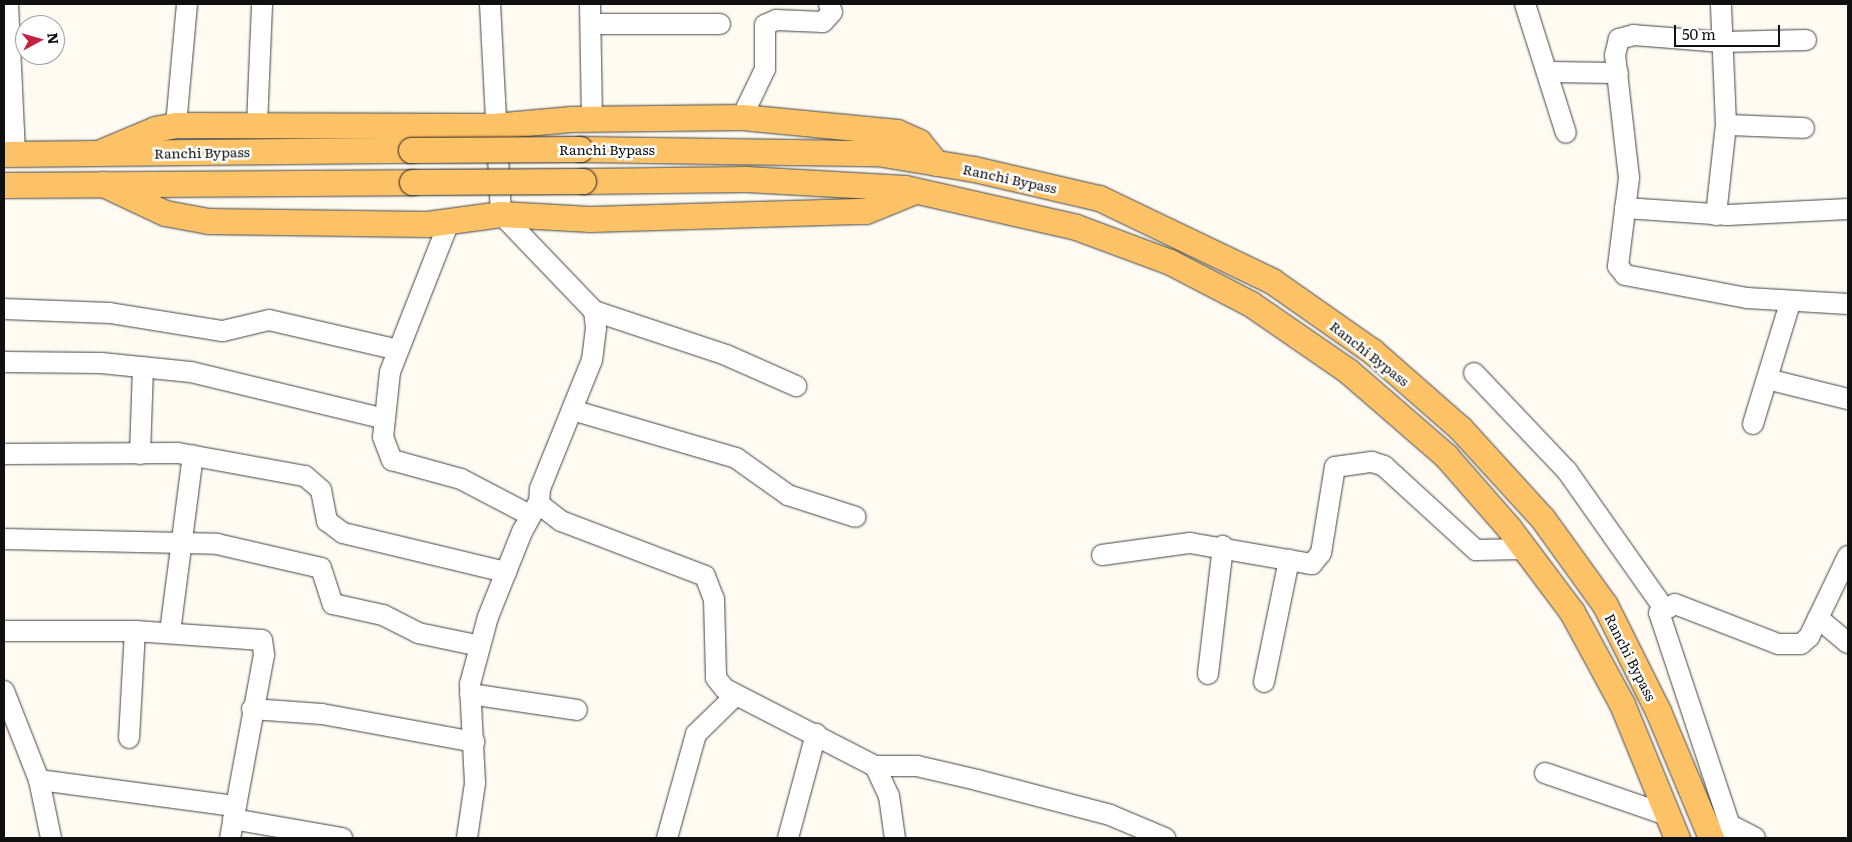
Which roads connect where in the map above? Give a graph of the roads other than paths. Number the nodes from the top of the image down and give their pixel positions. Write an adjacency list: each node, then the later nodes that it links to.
1 (8, 4): 24 (street)
2 (187, 4): 17 (street)
3 (262, 4): 18 (street)
4 (490, 4): 20 (street)
5 (590, 4): 9 (street)
6 (829, 4): 15 (street)
7 (1525, 4): 13 (street)
8 (1721, 4): 12 (street)
9 (591, 24): 10 (street); 16 (street)
10 (720, 24)
11 (1806, 40): 12 (street)
12 (1722, 42): 14 (street); 19 (street)
13 (1546, 72): 14 (street); 22 (street)
14 (1618, 73): 29 (street)
15 (742, 117): 16 (main road); 25 (main road)
16 (592, 119): 20 (main road)
17 (176, 125): 18 (main road); 23 (main road)
18 (257, 125): 20 (main road)
19 (1726, 125): 21 (street); 32 (street)
20 (493, 126): 31 (street)
21 (1804, 128)
22 (1566, 133)
23 (98, 153): 24 (main road, Ranchi Bypass); 25 (main road, Ranchi Bypass, bridge)
24 (10, 154)
25 (936, 163): 83 (main road, Ranchi Bypass)
26 (103, 184): 27 (main road, Ranchi Bypass); 28 (main road, Ranchi Bypass, bridge); 33 (main road)
27 (4, 185)
28 (918, 190): 31 (main road); 56 (main road, Ranchi Bypass)
29 (1625, 208): 32 (street); 34 (street)
30 (1848, 209): 32 (street)
31 (502, 214): 33 (main road); 37 (street)
32 (1716, 215)
33 (449, 222): 38 (street)
34 (1790, 302): 35 (street); 42 (street)
35 (1848, 304)
36 (4, 309): 38 (street)
37 (594, 311): 43 (street); 45 (street)
38 (399, 350): 46 (street)
39 (4, 362): 40 (street)
40 (143, 366): 46 (street); 49 (street)
41 (1474, 373): 61 (street)
42 (1767, 378): 44 (street); 47 (street)
43 (796, 386)
44 (1848, 399)
45 (572, 410): 51 (street); 52 (street)
46 (381, 418): 51 (street)
47 (1753, 424)
48 (4, 454): 49 (street)
49 (140, 454): 50 (street)
50 (193, 455): 54 (street); 60 (street)
51 (534, 509): 60 (street); 72 (street)
52 (856, 517)
53 (4, 539): 54 (street)
54 (183, 540): 65 (street); 67 (street)
55 (1222, 546): 57 (street); 59 (street); 68 (street)
56 (1524, 549): 59 (street); 81 (main road, Ranchi Bypass)
57 (1102, 555)
58 (1848, 556): 62 (street)
59 (1289, 560): 69 (street)
60 (506, 572): 67 (street)
61 (1663, 607): 62 (street); 83 (street)
62 (1818, 618): 66 (street)
63 (4, 631): 64 (street)
64 (135, 631): 65 (street); 76 (street)
65 (170, 632): 73 (street)
66 (1848, 643)
67 (480, 646): 71 (street)
68 (1208, 674)
69 (1264, 682)
70 (4, 691): 80 (street)
71 (470, 694): 74 (street); 77 (street)
72 (736, 695): 75 (street); 87 (street)
73 (252, 710): 77 (street); 82 (street)
74 (577, 710)
75 (816, 734): 78 (street); 88 (street)
76 (130, 738)
77 (474, 742): 86 (street)
78 (875, 766): 89 (street); 90 (street)
79 (1545, 773): 81 (street)
80 (39, 780): 82 (street); 84 (street)
81 (1668, 815): 91 (main road, Ranchi Bypass)
82 (233, 821): 85 (street)
83 (1725, 834): 92 (street)
84 (51, 838)
85 (342, 838)
86 (468, 838)
87 (667, 838)
88 (788, 838)
89 (895, 838)
90 (1166, 838)
91 (1677, 838)
92 (1755, 838)

